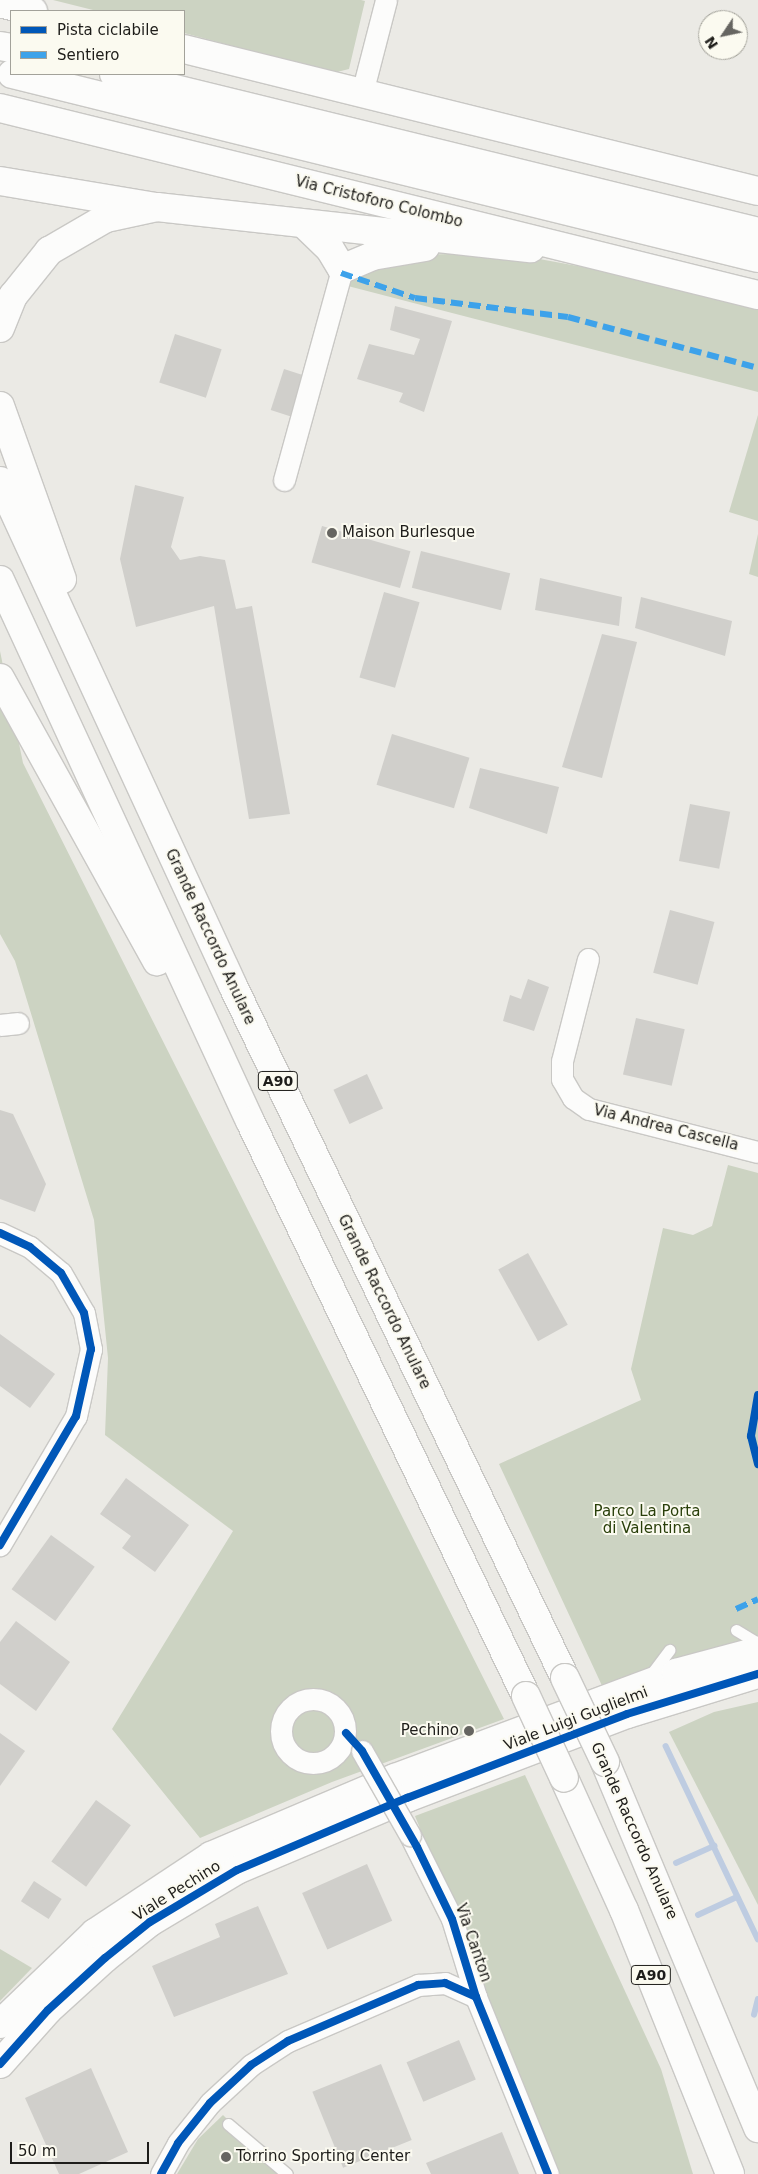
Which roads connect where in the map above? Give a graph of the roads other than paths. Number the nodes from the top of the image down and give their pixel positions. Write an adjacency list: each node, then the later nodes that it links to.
1 (386, 0): 7 (street)
2 (0, 3): 3 (main road)
3 (29, 10)
4 (185, 49): 7 (main road)
5 (15, 75): 18 (main road)
6 (118, 75): 15 (main road)
7 (362, 93): 9 (main road)
8 (0, 108): 17 (main road, Via Cristoforo Colombo)
9 (580, 148): 10 (main road); 12 (main road)
10 (758, 172)
11 (0, 181): 13 (main road)
12 (758, 191)
13 (157, 207): 14 (main road); 21 (main road)
14 (304, 224): 16 (main road); 19 (main road)
15 (758, 232)
16 (463, 242): 17 (main road); 19 (main road)
17 (582, 253): 20 (main road, Via Cristoforo Colombo)
18 (758, 258)
19 (342, 269): 23 (street)
20 (758, 295)
21 (0, 328)
22 (0, 406): 26 (main road)
23 (284, 480)
24 (0, 481): 26 (main road, Grande Raccordo Anulare / A90)
25 (0, 580): 29 (main road, A90)
26 (87, 670): 45 (main road, Grande Raccordo Anulare / A90, bridge)
27 (0, 678): 29 (main road)
28 (588, 959): 30 (street, Via Andrea Cascella)
29 (250, 1121): 49 (main road, A90, bridge)
30 (758, 1152)
31 (0, 1233): 32 (street)
32 (0, 1545)
33 (736, 1630): 34 (lane)
34 (758, 1643)
35 (670, 1650): 38 (lane)
36 (758, 1651): 38 (main road, Viale Luigi Guglielmi)
37 (758, 1674): 40 (main road, Viale Luigi Guglielmi)
38 (643, 1686): 40 (main road, Viale Luigi Guglielmi)
39 (346, 1733): 41 (street, Via Canton, bridge)
40 (401, 1788): 42 (main road, Viale Pechino); 43 (main road, Viale Pechino)
41 (476, 1997): 46 (street); 48 (street, Via Canton)
42 (0, 2024)
43 (0, 2064)
44 (228, 2124): 47 (lane)
45 (758, 2128)
46 (162, 2174)
47 (288, 2174)
48 (548, 2174)
49 (730, 2174)

